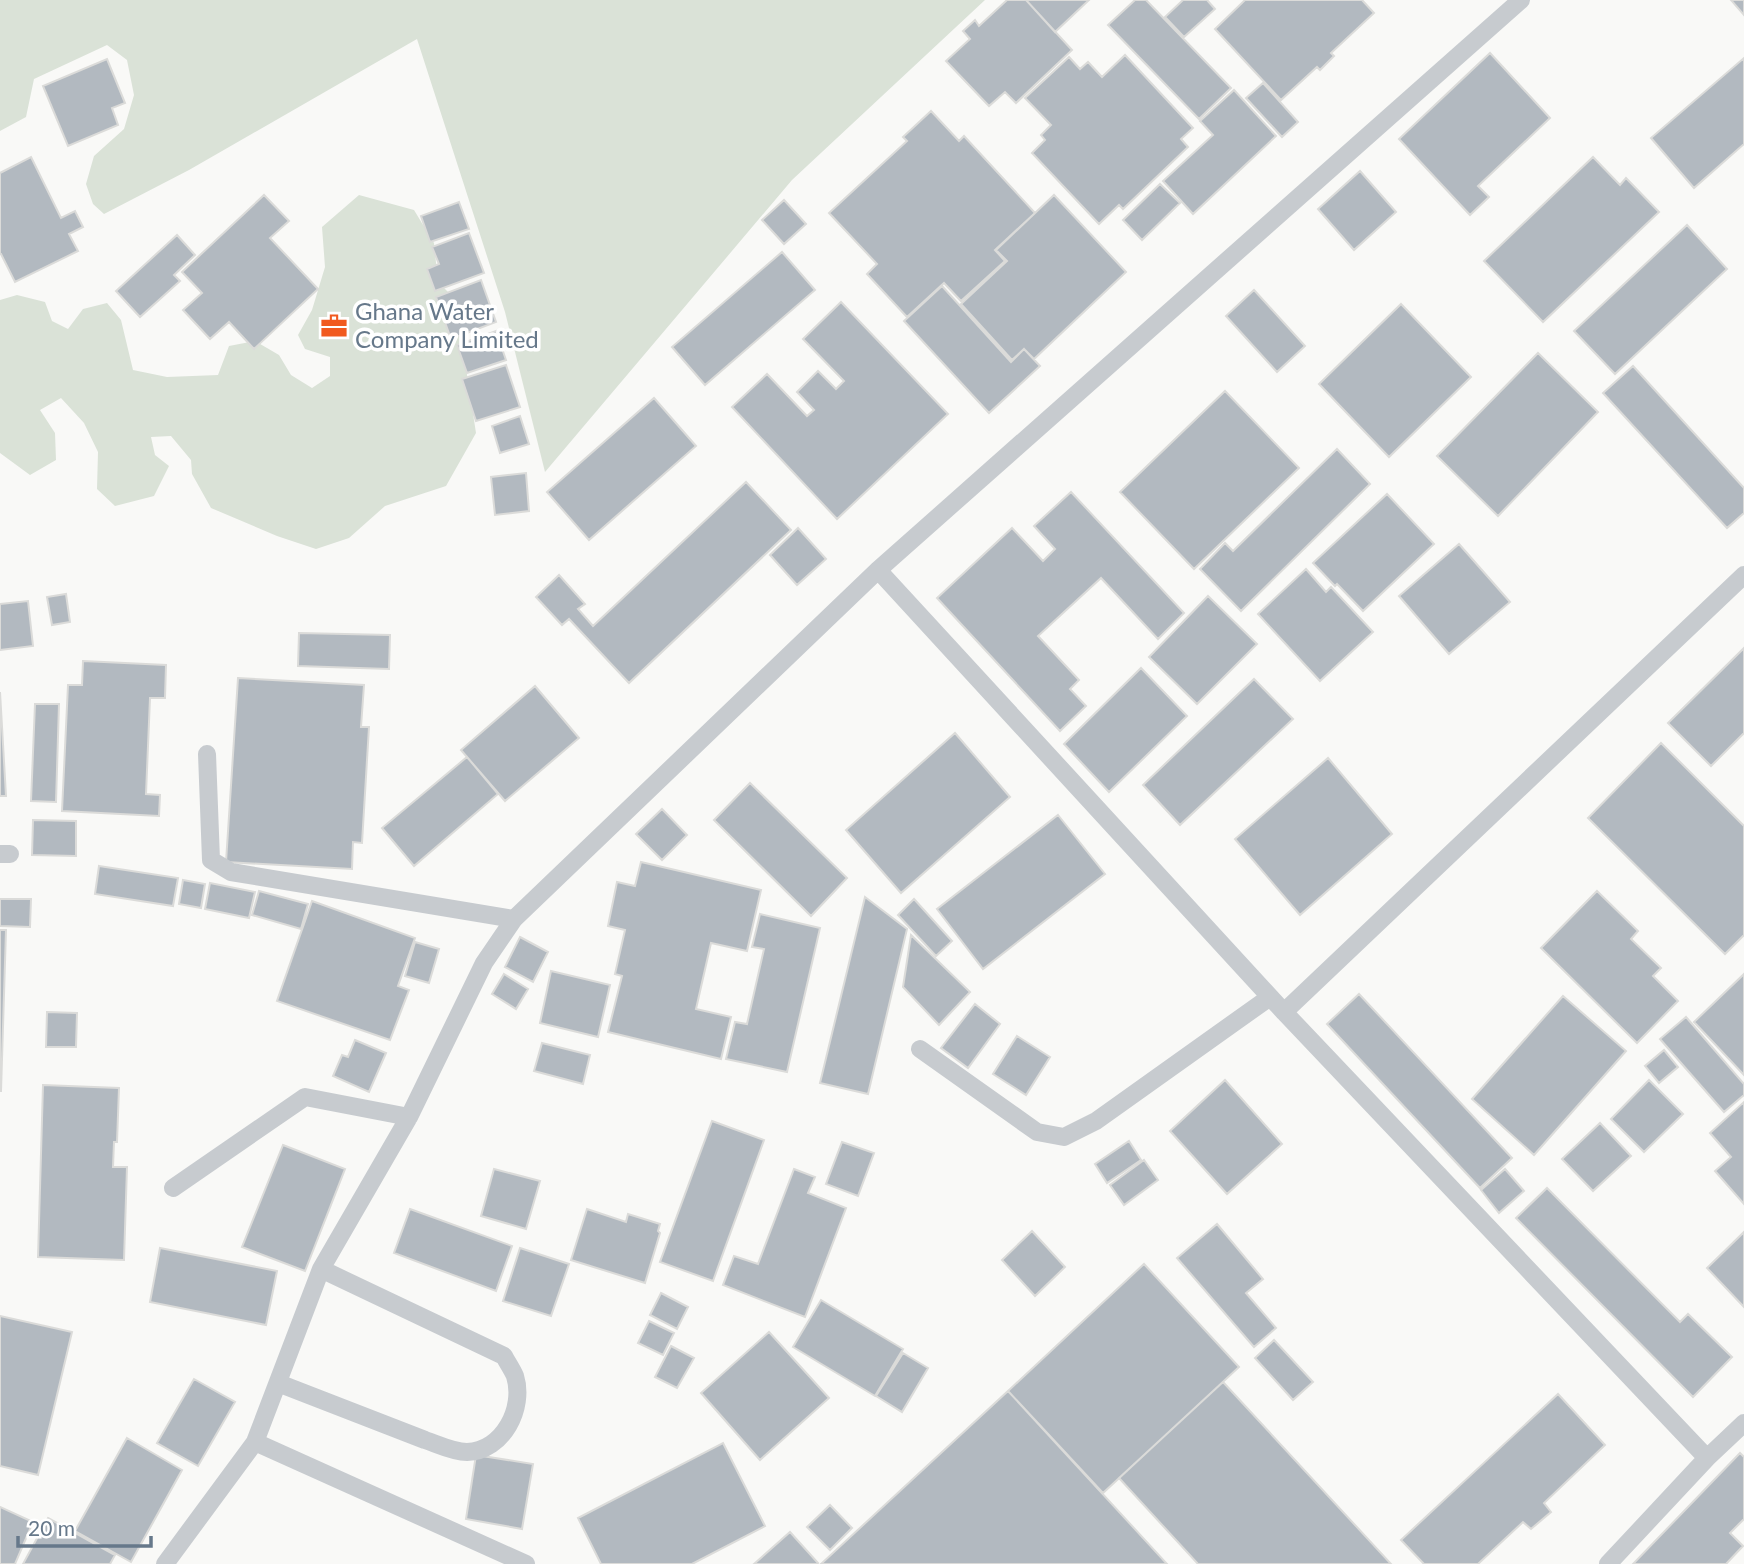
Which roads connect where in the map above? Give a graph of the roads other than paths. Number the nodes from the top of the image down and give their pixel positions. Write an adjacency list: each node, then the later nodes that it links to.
1 (1521, 0): 2 (lane)
2 (878, 570): 5 (lane); 6 (lane)
3 (1744, 575): 7 (lane)
4 (207, 754): 5 (lane)
5 (514, 919): 9 (lane)
6 (1270, 997): 7 (lane); 8 (lane)
7 (1284, 1012): 15 (lane)
8 (920, 1049)
9 (409, 1117): 10 (lane); 11 (lane)
10 (173, 1188)
11 (321, 1269): 12 (lane); 12 (lane)
12 (278, 1383): 14 (lane)
13 (1744, 1423): 15 (lane)
14 (255, 1441): 16 (lane); 17 (lane)
15 (1707, 1458): 18 (lane)
16 (165, 1564)
17 (526, 1564)
18 (1608, 1564)

